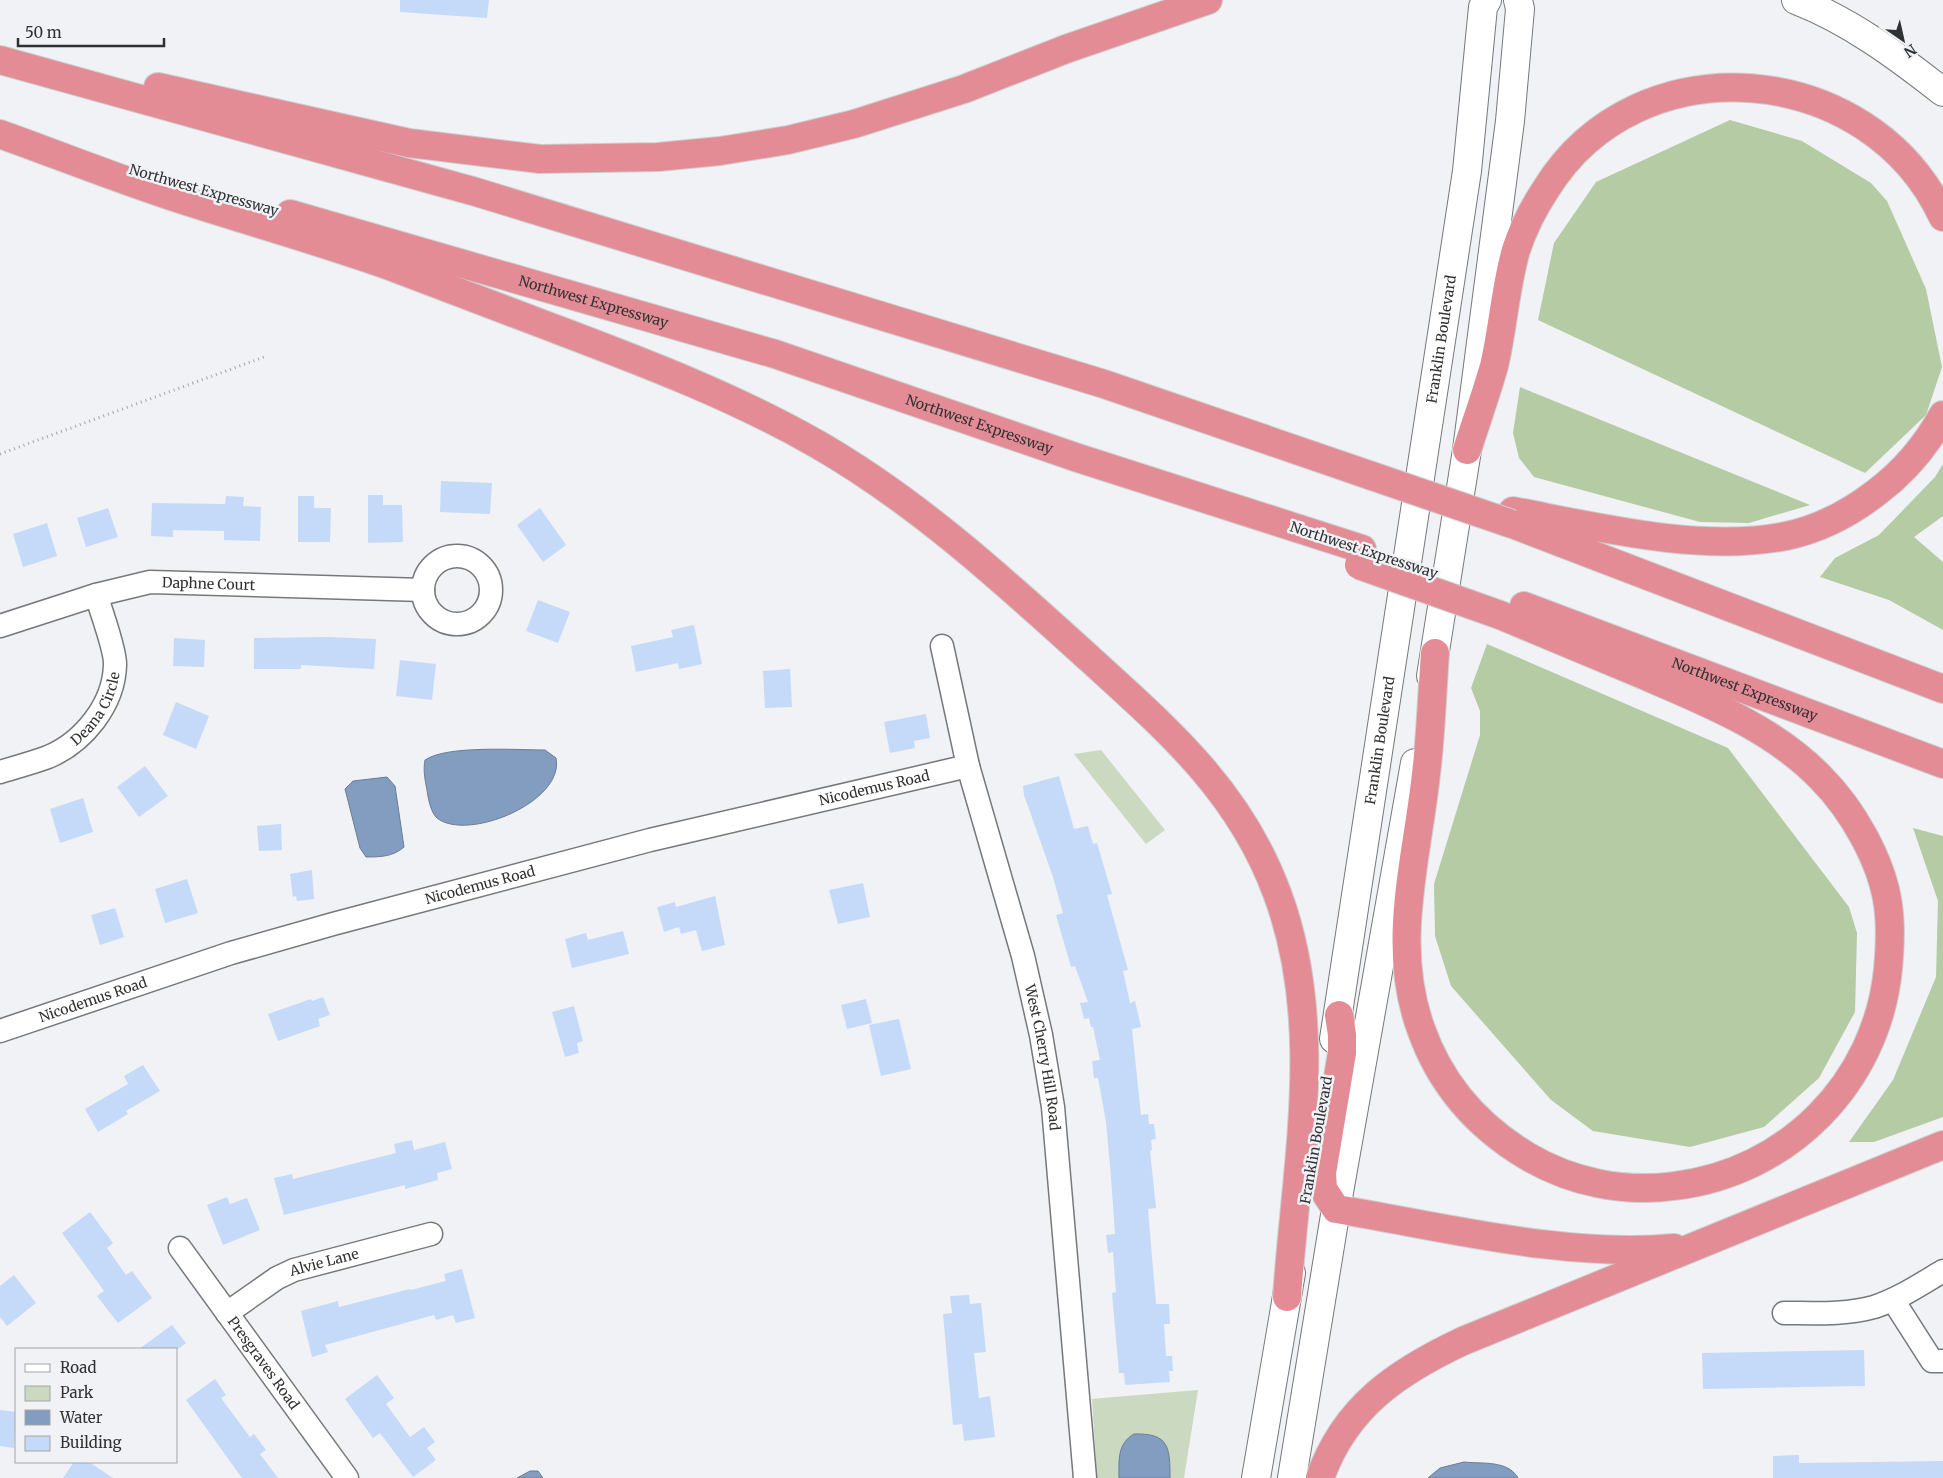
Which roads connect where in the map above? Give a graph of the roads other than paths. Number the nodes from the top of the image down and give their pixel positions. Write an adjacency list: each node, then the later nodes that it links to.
1 (1170, 0): 6 (highway)
2 (1208, 0): 6 (highway)
3 (1486, 0): 25 (main road, Franklin Boulevard)
4 (1518, 0): 13 (main road)
5 (1796, 0): 9 (main road)
6 (1066, 49): 7 (highway)
7 (0, 50)
8 (0, 60): 14 (highway, bridge)
9 (1943, 92)
10 (0, 133): 17 (highway, Northwest Expressway); 33 (highway)
11 (1943, 216): 13 (highway)
12 (1943, 415): 14 (highway)
13 (1467, 450): 20 (main road)
14 (1512, 518): 21 (highway)
15 (423, 590): 16 (street, Daphne Court)
16 (96, 595): 18 (street, Daphne Court); 24 (street, Deana Circle)
17 (1501, 606): 20 (highway); 22 (highway, Northwest Expressway)
18 (0, 626)
19 (942, 646): 23 (street, West Cherry Hill Road)
20 (1435, 653): 28 (main road)
21 (1943, 689)
22 (1943, 764)
23 (968, 766): 26 (street, Nicodemus Road); 39 (street, West Cherry Hill Road)
24 (0, 772)
25 (1339, 1015): 28 (highway); 33 (main road, Franklin Boulevard)
26 (0, 1031)
27 (1943, 1145): 30 (highway)
28 (1336, 1209): 30 (highway); 41 (main road)
29 (431, 1234): 35 (street, Alvie Lane)
30 (1699, 1245): 42 (highway)
31 (180, 1248): 35 (street, Presgraves Road)
32 (1943, 1271): 34 (street)
33 (1287, 1297): 40 (main road, Franklin Boulevard)
34 (1893, 1300): 36 (street); 37 (street)
35 (227, 1313): 38 (street, Presgraves Road)
36 (1784, 1313)
37 (1938, 1361)
38 (347, 1478)
39 (1085, 1478)
40 (1256, 1478)
41 (1292, 1478)
42 (1320, 1478)

